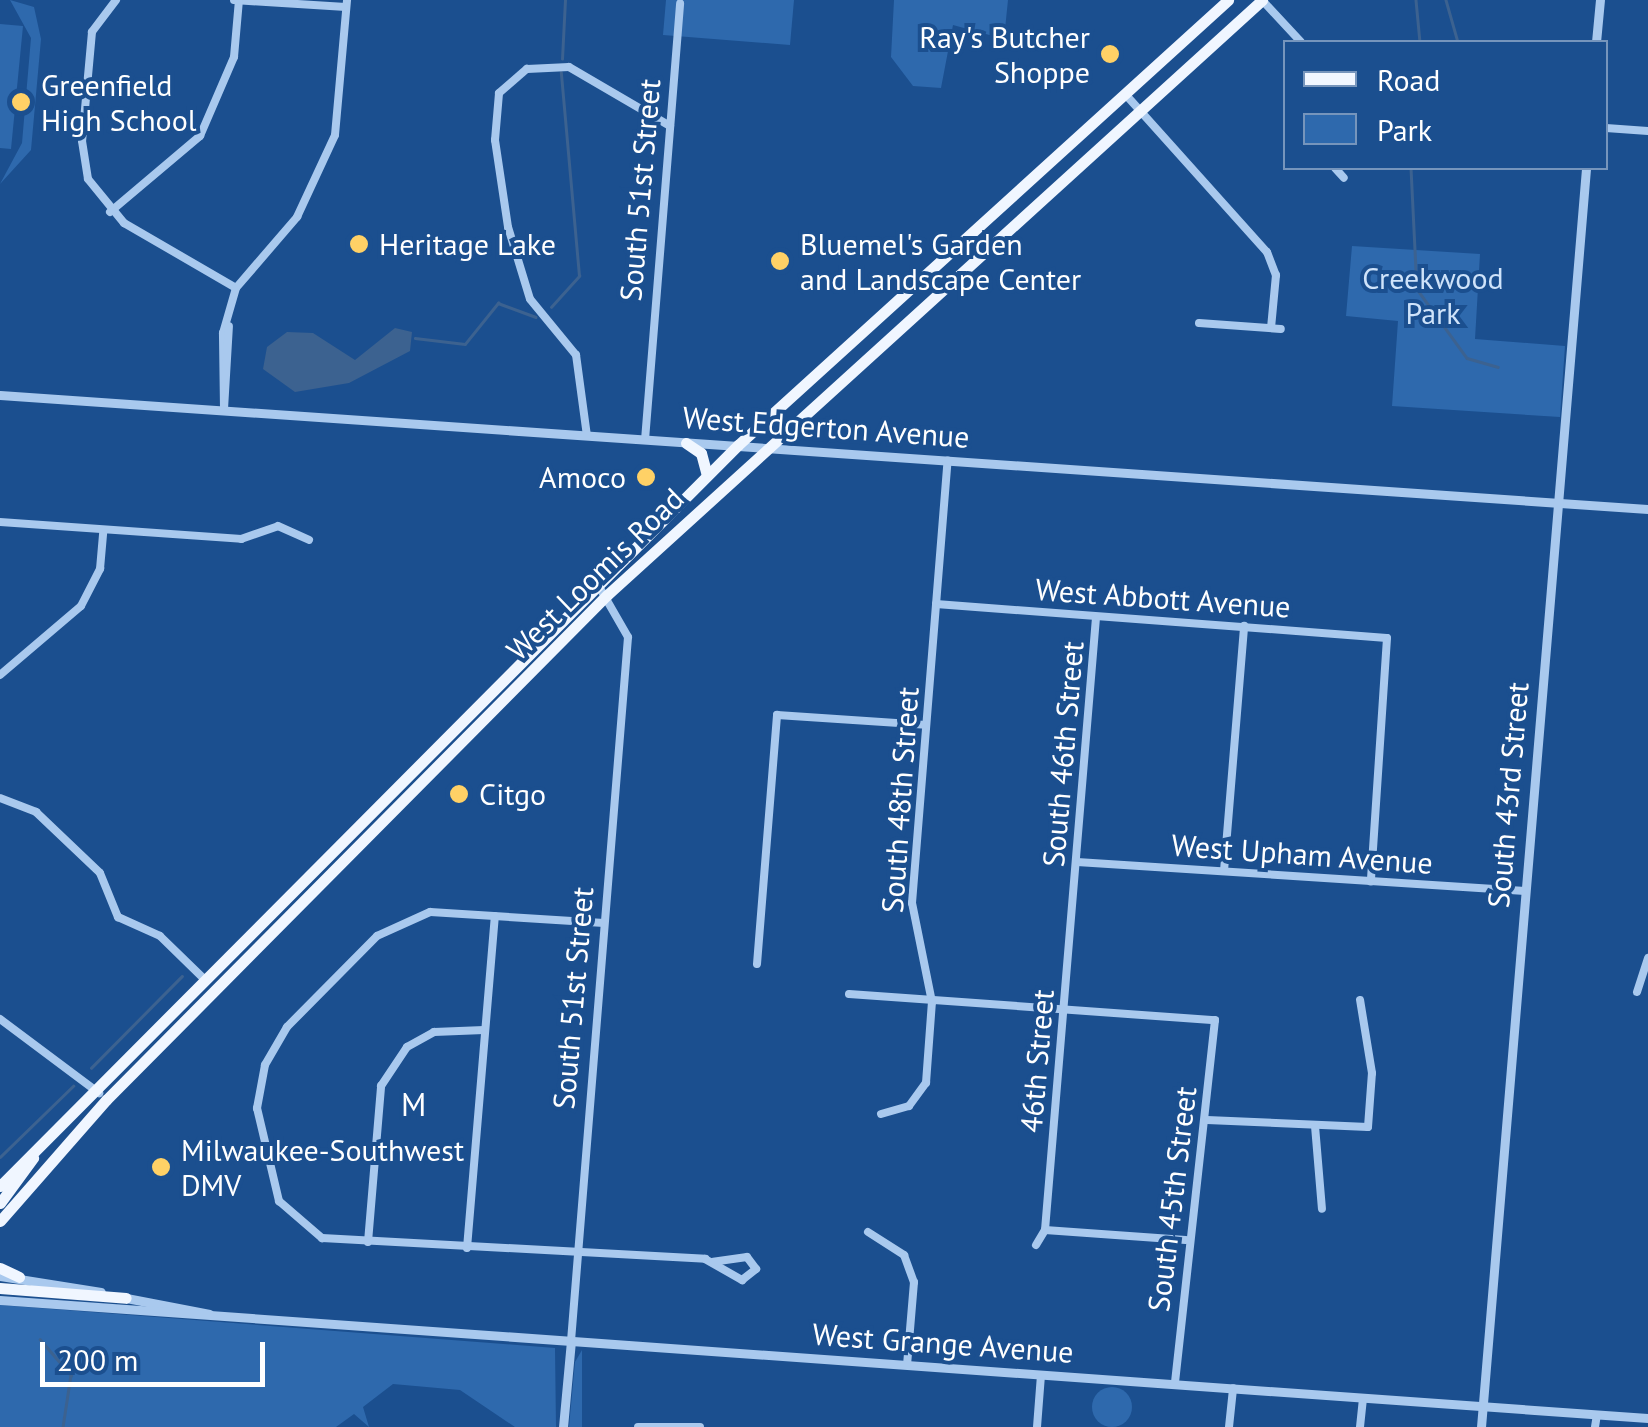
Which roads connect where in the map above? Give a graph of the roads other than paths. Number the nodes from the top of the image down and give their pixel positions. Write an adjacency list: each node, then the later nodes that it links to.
1 (116, 0): 18 (street)
2 (236, 0): 7 (street); 18 (street)
3 (1228, 0): 10 (main road, West Loomis Road)
4 (1262, 0): 8 (street); 11 (main road, West Loomis Road)
5 (1600, 0): 9 (street)
6 (680, 3): 12 (street, South 51st Street)
7 (347, 4): 21 (street)
8 (1299, 40)
9 (1596, 40)
10 (1126, 95): 11 (street); 19 (main road, West Loomis Road)
11 (1139, 108): 20 (main road, West Loomis Road); 22 (street)
12 (670, 126): 27 (street); 28 (street, South 51st Street)
13 (1608, 128): 14 (street)
14 (1648, 131)
15 (1337, 170): 17 (street)
16 (1586, 170): 35 (street, South 43rd Street)
17 (1344, 178)
18 (110, 212): 21 (street)
19 (935, 268): 20 (main road); 24 (main road, West Loomis Road)
20 (947, 281): 26 (main road, West Loomis Road)
21 (236, 288): 25 (street)
22 (1199, 323)
23 (0, 394): 25 (street, West Edgerton Avenue)
24 (786, 402): 26 (main road); 30 (main road, West Loomis Road)
25 (224, 409): 27 (street, West Edgerton Avenue)
26 (798, 416): 31 (main road, West Loomis Road)
27 (587, 436): 28 (street, West Edgerton Avenue)
28 (644, 440): 29 (street, West Edgerton Avenue)
29 (686, 442): 30 (street, West Edgerton Avenue); 33 (main road)
30 (738, 446): 31 (street, West Edgerton Avenue); 33 (main road, West Loomis Road)
31 (764, 447): 32 (street, West Edgerton Avenue); 34 (main road, West Loomis Road)
32 (948, 460): 35 (street, West Edgerton Avenue); 42 (street, South 48th Street)
33 (705, 478): 34 (main road); 40 (main road, West Loomis Road)
34 (714, 493): 41 (main road, West Loomis Road)
35 (1558, 502): 36 (street, West Edgerton Avenue); 53 (street, South 43rd Street)
36 (1648, 509)
37 (0, 522): 38 (street)
38 (104, 531): 39 (street); 45 (street)
39 (310, 540)
40 (597, 583): 41 (street, South 51st Street); 47 (main road, West Loomis Road)
41 (607, 595): 48 (main road, West Loomis Road); 56 (street, South 51st Street)
42 (936, 604): 43 (street, West Abbott Avenue); 46 (street, South 48th Street)
43 (1096, 617): 44 (street, West Abbott Avenue); 50 (street, South 46th Street)
44 (1244, 626): 51 (street); 52 (street, West Abbott Avenue)
45 (0, 675)
46 (926, 725): 58 (street); 63 (street, South 48th Street)
47 (396, 782): 48 (main road); 59 (main road, West Loomis Road)
48 (408, 794): 68 (main road, West Loomis Road)
49 (0, 798): 59 (street)
50 (1076, 862): 51 (street, West Upham Avenue); 54 (street, South 46th Street)
51 (1224, 872): 52 (street, West Upham Avenue)
52 (1371, 882): 53 (street, West Upham Avenue)
53 (1525, 891): 98 (street, South 43rd Street)
54 (1073, 895): 64 (street, 46th Street)
55 (494, 916): 56 (street); 66 (street); 80 (street)
56 (604, 923): 83 (street, South 51st Street)
57 (1648, 958): 60 (street)
58 (757, 964)
59 (202, 977): 67 (main road, West Loomis Road)
60 (1638, 992)
61 (848, 994): 63 (street)
62 (1360, 1000): 72 (street)
63 (932, 1002): 64 (street); 69 (street, South 48th Street)
64 (1064, 1009): 70 (street, South 45th Street); 77 (street, 46th Street)
65 (0, 1020): 67 (street)
66 (484, 1030): 80 (street); 82 (street)
67 (93, 1088): 68 (street); 71 (main road, West Loomis Road)
68 (106, 1100): 76 (main road, West Loomis Road)
69 (881, 1114)
70 (1207, 1120): 72 (street); 79 (street, South 45th Street)
71 (55, 1126): 73 (main road, West Loomis Road); 74 (main road)
72 (1315, 1126): 75 (street)
73 (1, 1184)
74 (0, 1203)
75 (1322, 1209)
76 (0, 1220)
77 (1046, 1230): 79 (street); 81 (street)
78 (868, 1232): 93 (street)
79 (1186, 1240): 95 (street, South 45th Street)
80 (368, 1242): 82 (street)
81 (1036, 1245)
82 (467, 1248): 83 (street)
83 (577, 1255): 84 (street); 92 (street, South 51st Street)
84 (713, 1262): 84 (street)
85 (0, 1268): 87 (main road)
86 (0, 1276): 87 (street, West Grange Avenue)
87 (19, 1278): 89 (street, West Grange Avenue)
88 (0, 1288): 89 (main road)
89 (126, 1298): 91 (street, West Grange Avenue)
90 (0, 1300): 91 (street, West Grange Avenue)
91 (235, 1319): 92 (street, West Grange Avenue)
92 (571, 1341): 93 (street, West Grange Avenue); 101 (street, South 51st Street)
93 (907, 1365): 94 (street, West Grange Avenue)
94 (1041, 1375): 95 (street, West Grange Avenue); 104 (street)
95 (1175, 1384): 96 (street, West Grange Avenue)
96 (1233, 1388): 97 (street, West Grange Avenue); 105 (street)
97 (1363, 1398): 98 (street, West Grange Avenue); 106 (street)
98 (1482, 1406): 99 (street, West Grange Avenue); 107 (street, South 43rd Street)
99 (1597, 1414): 100 (street, West Grange Avenue); 108 (street)
100 (1648, 1418)
101 (564, 1427)
102 (638, 1427): 103 (street)
103 (700, 1427)
104 (1036, 1427)
105 (1229, 1427)
106 (1360, 1427)
107 (1481, 1427)
108 (1596, 1427)

